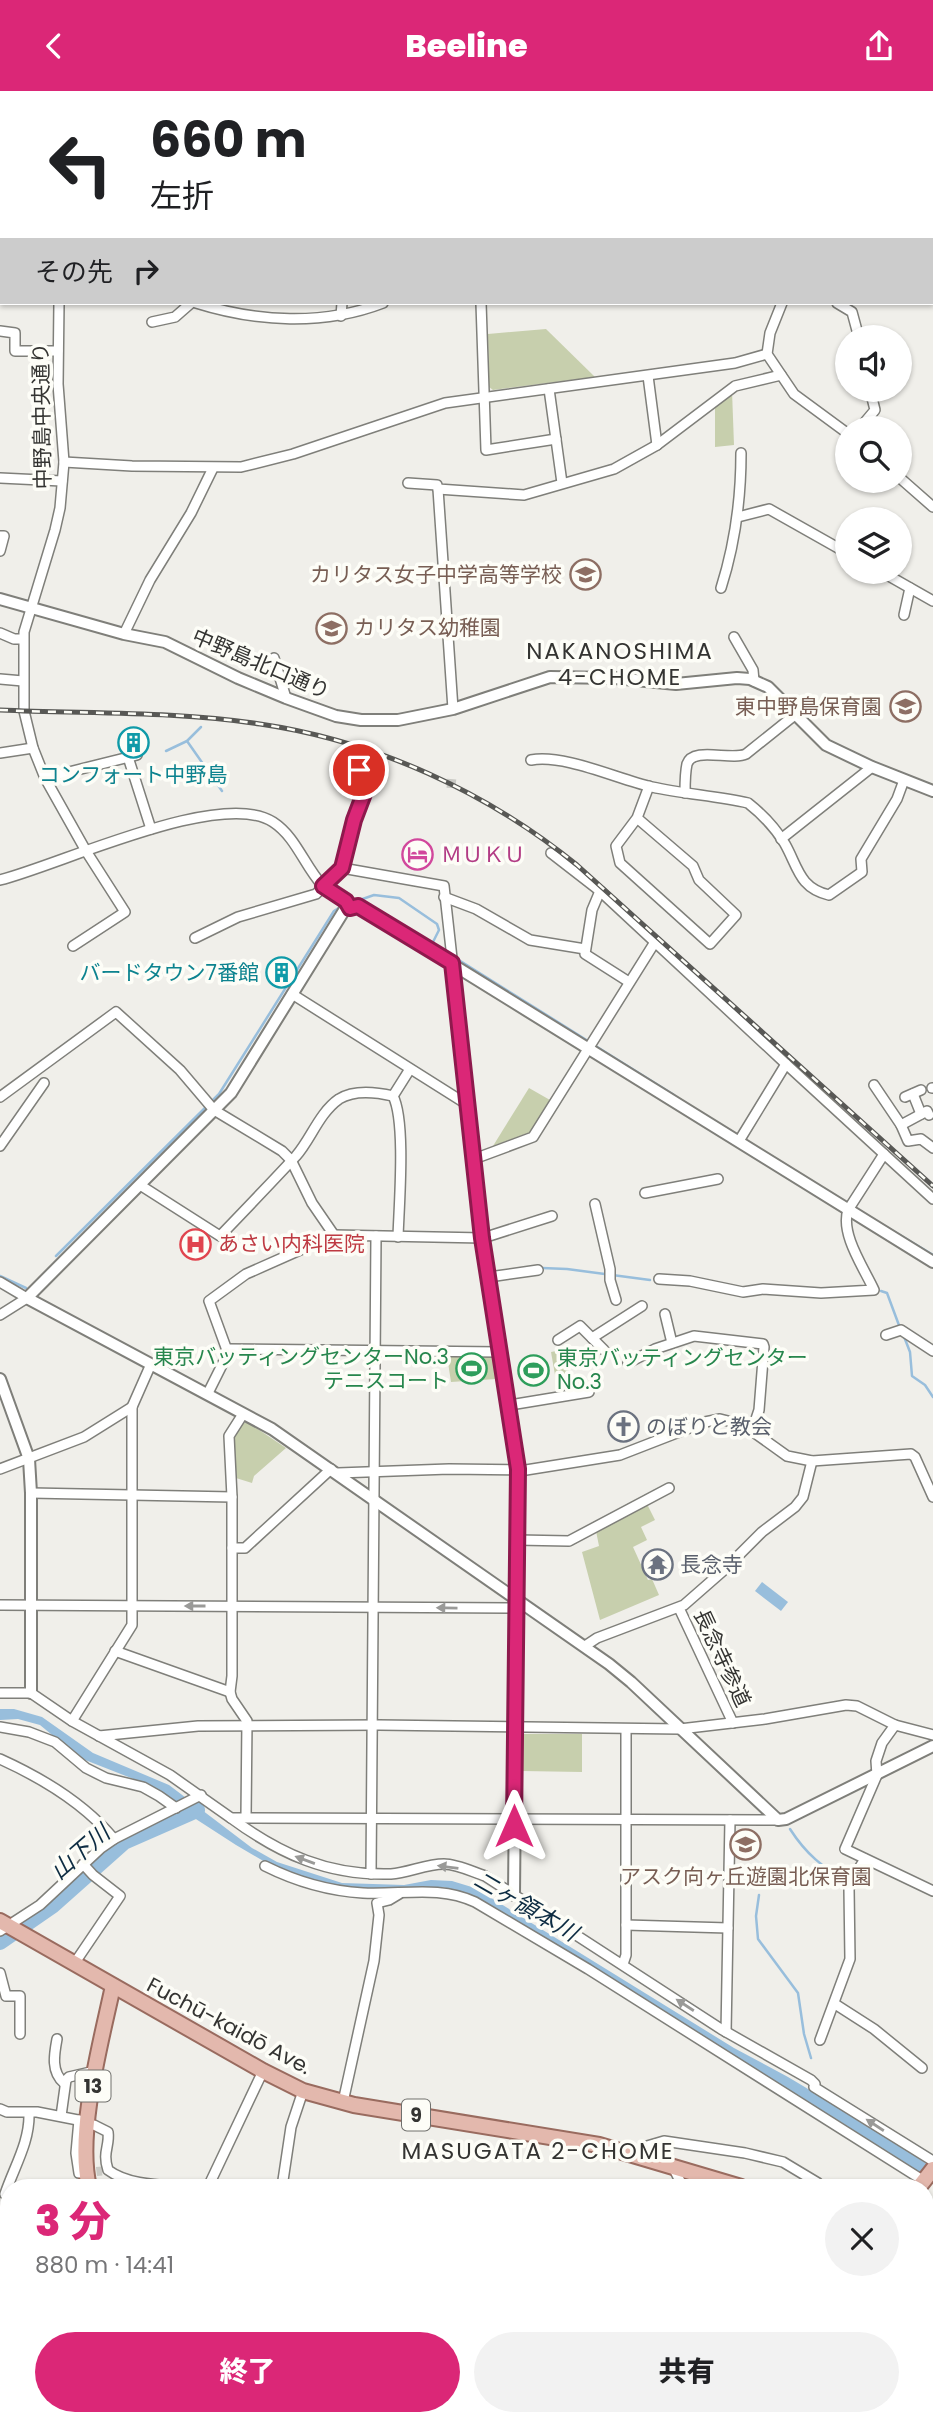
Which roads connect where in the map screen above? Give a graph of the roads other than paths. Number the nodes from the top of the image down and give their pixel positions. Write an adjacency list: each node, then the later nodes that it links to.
1 (59, 305): 13 (street, 中野島中央通り)
2 (189, 305): 10 (street)
3 (206, 305): 9 (street)
4 (342, 305): 9 (street)
5 (377, 305): 9 (street)
6 (481, 305): 18 (street)
7 (781, 305): 14 (street)
8 (840, 305): 11 (street)
9 (341, 316)
10 (152, 322)
11 (856, 325)
12 (0, 331): 13 (street)
13 (58, 351): 23 (street, 中野島中央通り)
14 (767, 354): 15 (street); 16 (street)
15 (781, 375): 19 (street); 21 (street)
16 (648, 376): 17 (street); 21 (street)
17 (549, 389): 18 (street); 20 (street)
18 (484, 397): 20 (street); 24 (street)
19 (835, 424)
20 (556, 439): 28 (street)
21 (657, 445): 28 (street)
22 (741, 453): 32 (street)
23 (64, 462): 24 (street); 26 (street, 中野島中央通り)
24 (214, 468): 44 (street)
25 (0, 478): 26 (street)
26 (62, 481): 41 (street, 中野島中央通り)
27 (408, 483): 29 (street)
28 (562, 483): 29 (street)
29 (438, 489): 52 (street)
30 (912, 489): 31 (street)
31 (933, 507)
32 (738, 516): 34 (street); 37 (street)
33 (0, 535): 35 (street)
34 (835, 546)
35 (0, 551)
36 (903, 584): 38 (street)
37 (721, 588)
38 (910, 588): 40 (street); 42 (street)
39 (0, 600): 41 (street, 中野島北口通り)
40 (933, 601)
41 (31, 609): 44 (street, 中野島北口通り); 46 (street, 中野島中央通り)
42 (904, 615)
43 (0, 633): 46 (street)
44 (124, 634): 51 (street, 中野島北口通り)
45 (734, 637): 50 (street)
46 (23, 639): 49 (street, 中野島中央通り)
47 (274, 658): 51 (street)
48 (0, 679): 49 (street)
49 (23, 681): 54 (street, 中野島中央通り)
50 (754, 681): 52 (street, 中野島北口通り); 53 (street)
51 (286, 698): 52 (street, 中野島北口通り)
52 (453, 709)
53 (796, 715): 58 (street); 63 (street)
54 (33, 748): 55 (street); 59 (street, 中野島中央通り)
55 (0, 753)
56 (352, 760): 69 (street)
57 (531, 760): 61 (street)
58 (873, 768): 60 (street); 66 (street)
59 (45, 778): 65 (street); 67 (street, 中野島中央通り)
60 (904, 780): 62 (street); 66 (street)
61 (649, 786): 63 (street); 64 (street)
62 (933, 791)
63 (685, 793): 66 (street)
64 (637, 818): 64 (street)
65 (151, 829): 67 (street); 71 (street)
66 (781, 839)
67 (86, 851): 70 (street); 77 (street, 中野島中央通り)
68 (551, 853): 72 (street)
69 (342, 868): 71 (street); 73 (street)
70 (0, 880)
71 (323, 886): 74 (street); 75 (street)
72 (600, 891): 76 (street); 78 (street)
73 (444, 897): 78 (street); 79 (street)
74 (350, 908): 79 (street); 81 (street)
75 (195, 938)
76 (655, 942): 80 (street); 83 (street)
77 (72, 946)
78 (584, 949): 80 (street)
79 (452, 963): 82 (street); 90 (street)
80 (629, 982): 82 (street)
81 (292, 995): 84 (street); 91 (street)
82 (589, 1048): 93 (street); 97 (street)
83 (786, 1064): 93 (street); 96 (street)
84 (410, 1069): 88 (street); 90 (street)
85 (44, 1083): 94 (street)
86 (874, 1085): 92 (street)
87 (913, 1094): 92 (street)
88 (393, 1096): 98 (street); 108 (street)
89 (0, 1097): 91 (street)
90 (468, 1105): 97 (street)
91 (214, 1110): 98 (street); 100 (street)
92 (901, 1125): 95 (street)
93 (739, 1141): 104 (street)
94 (0, 1146)
95 (933, 1148)
96 (884, 1154): 102 (street); 104 (street)
97 (474, 1159): 109 (street)
98 (291, 1160): 100 (street); 106 (street)
99 (718, 1179): 101 (street)
100 (139, 1185): 115 (street)
101 (645, 1193)
102 (933, 1199)
103 (595, 1205): 116 (street)
104 (848, 1210): 110 (street); 113 (street)
105 (552, 1216): 109 (street)
106 (334, 1235): 107 (street); 124 (street)
107 (376, 1236): 108 (street); 125 (street)
108 (398, 1237): 109 (street)
109 (482, 1238): 112 (street)
110 (933, 1262)
111 (538, 1270): 112 (street)
112 (489, 1277): 128 (street)
113 (659, 1279)
114 (0, 1282): 115 (street)
115 (27, 1298): 119 (street); 130 (street)
116 (616, 1300)
117 (642, 1306): 121 (street)
118 (665, 1314): 123 (street)
119 (0, 1315)
120 (886, 1335): 127 (street)
121 (592, 1338): 122 (street); 126 (street)
122 (558, 1340)
123 (672, 1343): 129 (street); 137 (street)
124 (227, 1349): 125 (street); 133 (street)
125 (375, 1349): 128 (street); 143 (street)
126 (604, 1350)
127 (933, 1351)
128 (499, 1352): 134 (street)
129 (628, 1363)
130 (151, 1364): 133 (street); 135 (street)
131 (0, 1379): 138 (street)
132 (589, 1392): 134 (street)
133 (208, 1393): 136 (street)
134 (510, 1405): 141 (street)
135 (132, 1406): 138 (street); 146 (street)
136 (243, 1414): 142 (street); 147 (street)
137 (752, 1431): 139 (street); 141 (street)
138 (29, 1459): 140 (street); 145 (street)
139 (812, 1461): 148 (street); 158 (street)
140 (0, 1469)
141 (518, 1469): 143 (street); 150 (street)
142 (334, 1471): 143 (street); 149 (street); 151 (street)
143 (374, 1473): 149 (street)
144 (669, 1488): 150 (street)
145 (31, 1493): 146 (street); 154 (street)
146 (132, 1494): 147 (street); 155 (street)
147 (232, 1497): 151 (street)
148 (933, 1497)
149 (373, 1499): 152 (street); 157 (street)
150 (517, 1540): 152 (street)
151 (232, 1548): 156 (street)
152 (516, 1604): 157 (street, one-way to 157); 159 (street); 170 (street)
153 (0, 1605): 154 (street)
154 (31, 1605): 155 (street); 163 (street)
155 (132, 1606): 156 (street, one-way to 155); 160 (street)
156 (232, 1606): 157 (street); 161 (street)
157 (373, 1608): 168 (street)
158 (679, 1608): 159 (street); 165 (street, 長念寺参道)
159 (585, 1646): 172 (street)
160 (115, 1651): 161 (street); 164 (street)
161 (230, 1692): 167 (street)
162 (0, 1693): 163 (street)
163 (31, 1693): 164 (street)
164 (72, 1721): 174 (street)
165 (733, 1723): 166 (street); 172 (street)
166 (895, 1725): 173 (street); 177 (street)
167 (247, 1726): 168 (street); 174 (street); 180 (street)
168 (372, 1726): 170 (street); 181 (street)
169 (0, 1727): 179 (street)
170 (515, 1728): 171 (street); 183 (street)
171 (626, 1729): 172 (street); 184 (street)
172 (680, 1729): 186 (street)
173 (933, 1735)
174 (99, 1736): 178 (street)
175 (933, 1746): 177 (street)
176 (0, 1759): 187 (street)
177 (877, 1775): 186 (street); 188 (street)
178 (198, 1797): 179 (street); 182 (street)
179 (177, 1808): 187 (street)
180 (246, 1817): 181 (street); 182 (street)
181 (371, 1817): 183 (street); 191 (street)
182 (231, 1818): 191 (street, one-way to 182)
183 (514, 1819): 184 (street); 194 (street)
184 (627, 1819): 185 (street); 195 (street)
185 (730, 1821): 186 (street); 197 (street)
186 (778, 1821)
187 (114, 1839): 189 (street)
188 (865, 1859): 192 (street); 202 (street)
189 (83, 1864): 196 (street); 198 (street)
190 (265, 1866): 193 (street)
191 (371, 1874): 194 (street, one-way to 191)
192 (933, 1891)
193 (400, 1893): 212 (street); 230 (street)
194 (514, 1895): 199 (street)
195 (626, 1925): 197 (street); 199 (street)
196 (8, 1927): 198 (main road, Fuchū-kaidō Ave. / 9)
197 (728, 1928): 203 (street)
198 (74, 1964): 201 (main road, Fuchū-kaidō Ave. / 9)
199 (623, 1964): 203 (street, one-way to 199)
200 (0, 1973): 204 (street)
201 (113, 1986): 208 (main road, 13); 209 (main road, Fuchū-kaidō Ave. / 9); 216 (main road, 13)
202 (835, 2004): 206 (street); 207 (street)
203 (726, 2032): 218 (street, one-way to 203)
204 (20, 2034)
205 (57, 2039): 210 (street)
206 (820, 2040)
207 (922, 2068)
208 (95, 2071): 210 (street); 216 (main road, 13)
209 (263, 2071): 211 (main road, Fuchū-kaidō Ave. / 9); 225 (street)
210 (64, 2083): 215 (street)
211 (303, 2091): 212 (main road, Fuchū-kaidō Ave. / 9); 226 (street)
212 (343, 2102): 217 (main road, Fuchū-kaidō Ave. / 9)
213 (0, 2109): 214 (street)
214 (29, 2113): 215 (street); 221 (street)
215 (61, 2116): 216 (street)
216 (87, 2122): 220 (street); 222 (main road, 13); 223 (main road, 13); 224 (street)
217 (642, 2158): 219 (main road, Fuchū-kaidō Ave. / 9); 229 (street)
218 (933, 2161)
219 (673, 2167): 227 (street); 228 (main road, Fuchū-kaidō Ave. / 9)
220 (81, 2173)
221 (12, 2179)
222 (88, 2179)
223 (96, 2179)
224 (130, 2179)
225 (212, 2179)
226 (283, 2179)
227 (679, 2179)
228 (714, 2179)
229 (811, 2179)
230 (925, 2179)

